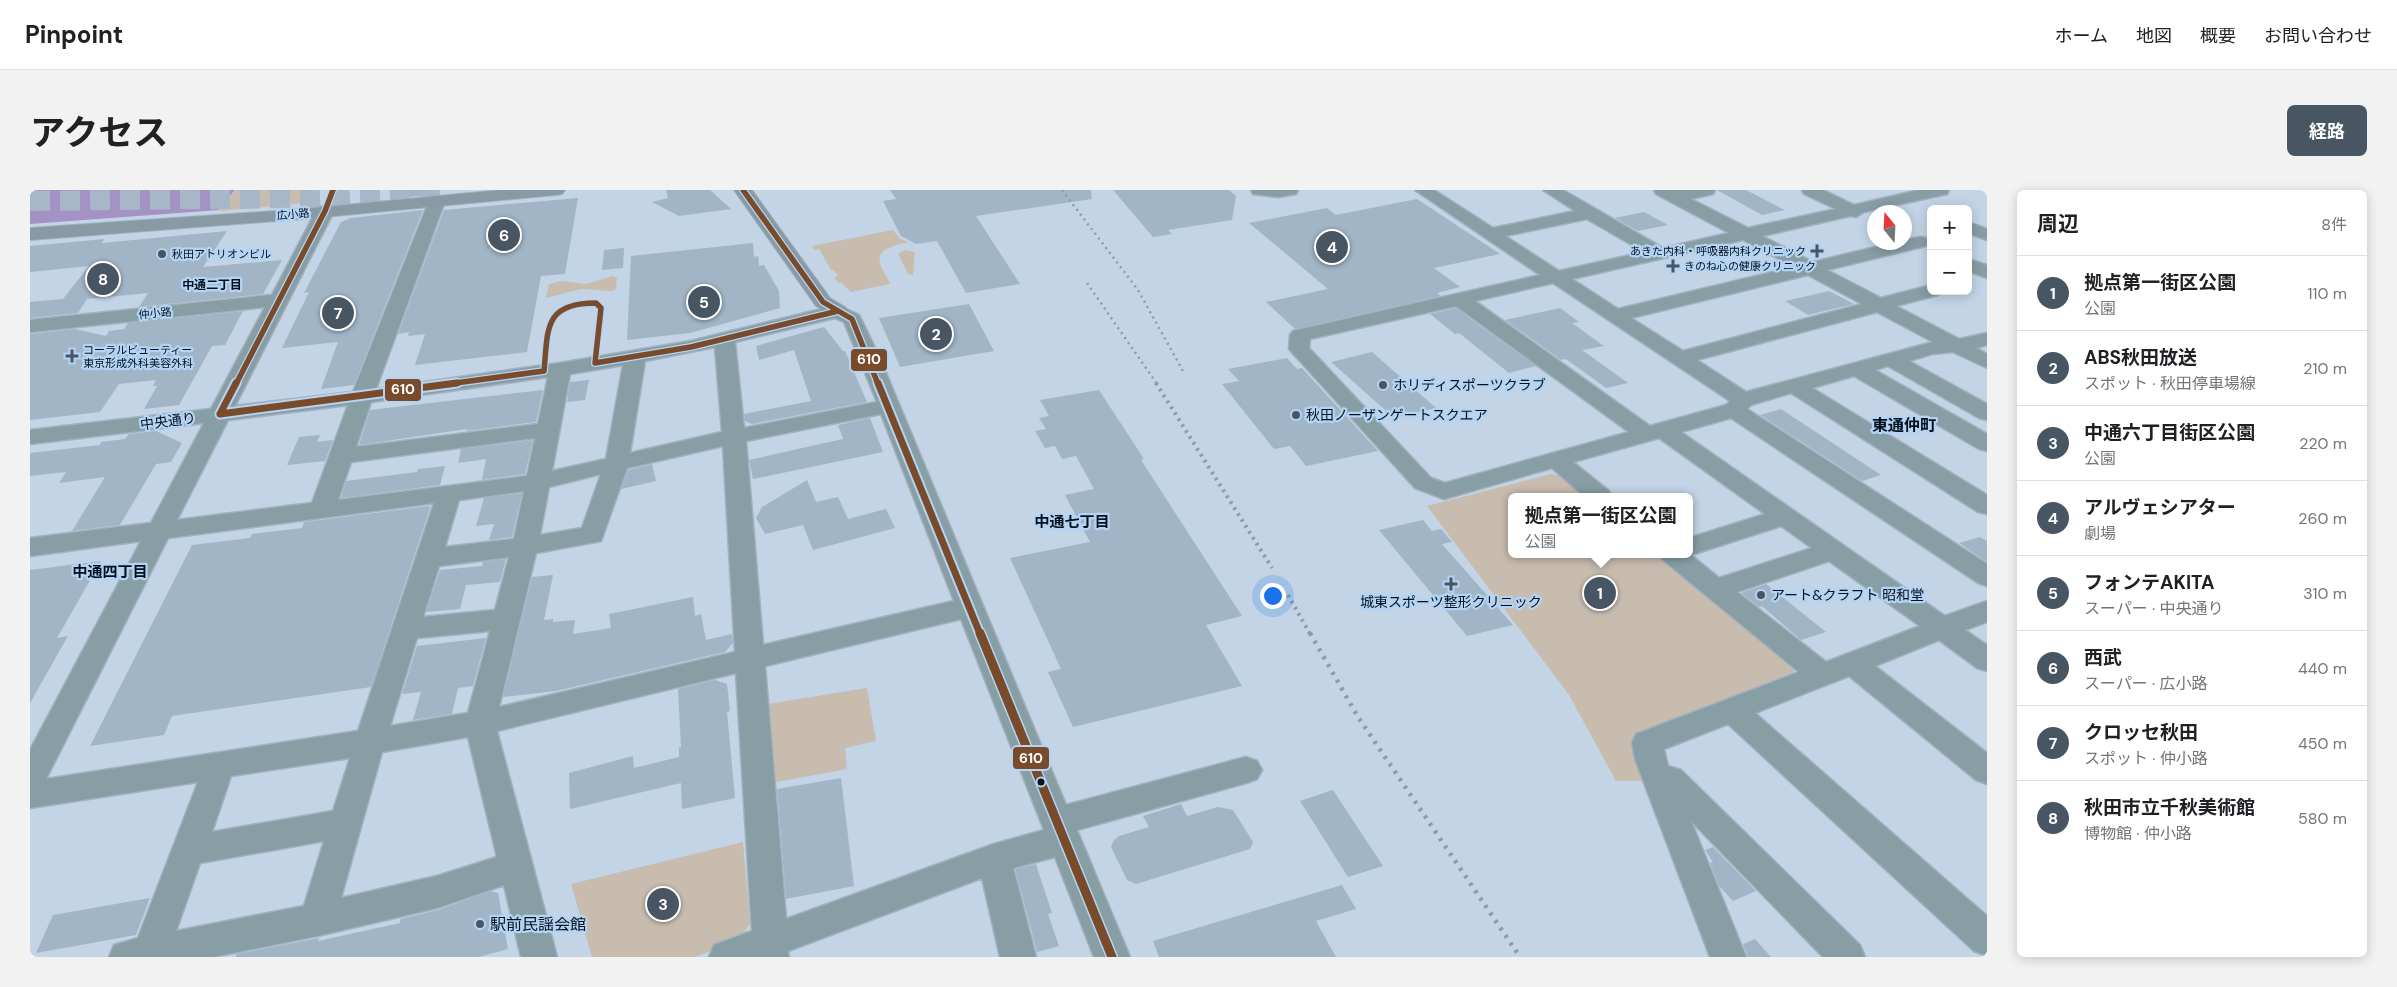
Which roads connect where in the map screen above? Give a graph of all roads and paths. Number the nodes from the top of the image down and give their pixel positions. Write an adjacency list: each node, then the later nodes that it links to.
1 (333, 190): 18 (main road)
2 (556, 190): 12 (main road, 広小路)
3 (743, 190): 38 (main road)
4 (1259, 190): 5 (street)
5 (1290, 190)
6 (1423, 190): 24 (street)
7 (1551, 190): 19 (street)
8 (1707, 190): 13 (street)
9 (1810, 190): 16 (street)
10 (1884, 190): 14 (street)
11 (1941, 190): 14 (street)
12 (495, 193): 15 (main road, 広小路)
13 (1668, 193): 22 (street)
14 (1903, 198): 16 (street); 17 (street)
15 (437, 201): 18 (main road, 広小路); 51 (street)
16 (1851, 209): 20 (street); 22 (street)
17 (1927, 209)
18 (325, 211): 23 (main road, 広小路); 36 (street)
19 (1590, 213): 24 (street); 27 (street)
20 (1867, 217)
21 (1975, 227): 25 (street)
22 (1744, 233): 27 (street); 29 (street)
23 (30, 234)
24 (1491, 234): 32 (street)
25 (1987, 235)
26 (1918, 241): 29 (street)
27 (1659, 253): 32 (street)
28 (1972, 266): 30 (street)
29 (1812, 268): 37 (street); 39 (street)
30 (1987, 272)
31 (1987, 276): 33 (street)
32 (1554, 277): 35 (street); 39 (street)
33 (1972, 280)
34 (1927, 292): 37 (street)
35 (1459, 299): 57 (street); 62 (street)
36 (280, 300): 40 (street, 仲小路); 55 (street)
37 (1880, 305): 43 (street); 45 (street)
38 (838, 311): 41 (street, 中央通り); 53 (street)
39 (1615, 316): 45 (street)
40 (30, 326)
41 (724, 339): 44 (street, 中央通り); 59 (street)
42 (1987, 339): 43 (street)
43 (1957, 346): 46 (street); 47 (street)
44 (635, 357): 48 (street, 中央通り); 63 (street)
45 (1680, 358): 52 (street)
46 (1892, 360): 49 (street); 54 (street)
47 (1987, 362)
48 (560, 369): 51 (street, 中央通り); 56 (street)
49 (1858, 369): 50 (street); 60 (street)
50 (1794, 386): 52 (street); 67 (street)
51 (363, 397): 55 (street, 中央通り); 61 (street)
52 (1738, 405): 57 (street); 77 (street)
53 (889, 406): 59 (street); 79 (street)
54 (1987, 412)
55 (220, 414): 58 (street, 中央通り); 70 (street)
56 (548, 430): 61 (street); 64 (street)
57 (1654, 432): 62 (street); 69 (street)
58 (30, 437)
59 (734, 438): 63 (street); 84 (street)
60 (1987, 444)
61 (341, 456): 68 (street)
62 (1556, 460): 66 (street)
63 (617, 463): 64 (street); 71 (street)
64 (537, 482): 65 (street); 71 (street)
65 (449, 493): 68 (street); 75 (street)
66 (1595, 493)
67 (1987, 506)
68 (322, 510): 70 (street)
69 (1784, 517): 72 (street); 74 (street)
70 (159, 531): 73 (street); 95 (street)
71 (524, 546): 75 (street); 81 (street)
72 (1693, 546)
73 (30, 547)
74 (1831, 551): 78 (street); 82 (street)
75 (429, 558): 83 (street)
76 (1677, 558): 78 (street)
77 (1987, 577)
78 (1715, 589): 87 (street)
79 (969, 607): 84 (street); 98 (street)
80 (1987, 611): 82 (street)
81 (508, 619): 83 (street); 89 (street)
82 (1943, 628): 85 (street); 86 (street)
83 (406, 630): 90 (street)
84 (749, 658): 89 (street); 104 (street)
85 (1987, 660)
86 (1853, 664): 87 (street); 93 (street)
87 (1822, 675): 88 (street)
88 (1732, 710): 94 (street); 103 (street)
89 (480, 723): 90 (street); 101 (street)
90 (370, 742): 91 (street); 97 (street)
91 (220, 765): 96 (street); 99 (street)
92 (1246, 770): 98 (street)
93 (1987, 771)
94 (1658, 779): 110 (street); 111 (street)
95 (30, 780)
96 (30, 795)
97 (346, 823): 99 (street); 102 (street)
98 (1061, 831): 100 (street); 109 (street)
99 (189, 850): 105 (street)
100 (994, 859): 104 (street); 108 (street)
101 (516, 866): 102 (street); 106 (street)
102 (317, 920): 105 (street)
103 (1987, 939)
104 (770, 949): 107 (street)
105 (138, 955)
106 (539, 957)
107 (727, 957)
108 (1018, 957)
109 (1112, 957)
110 (1728, 957)
111 (1848, 957)

